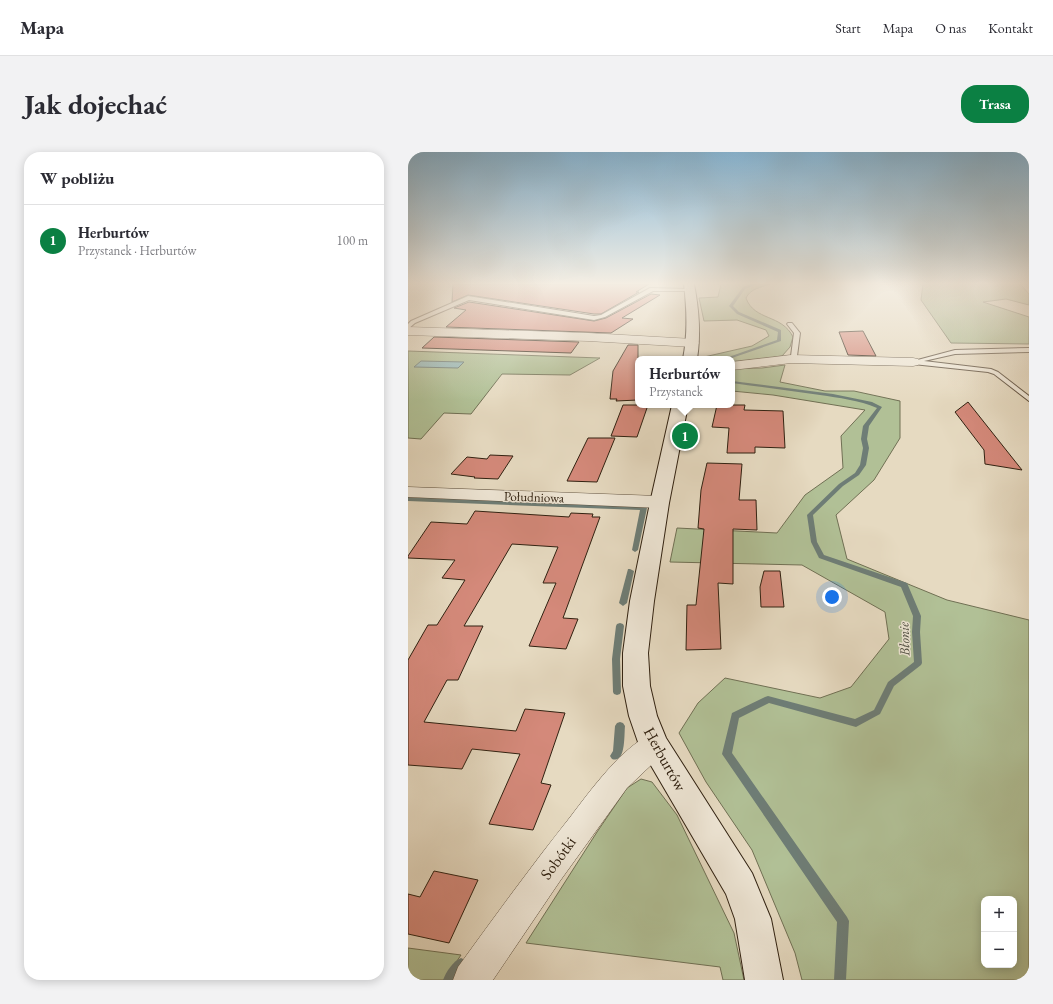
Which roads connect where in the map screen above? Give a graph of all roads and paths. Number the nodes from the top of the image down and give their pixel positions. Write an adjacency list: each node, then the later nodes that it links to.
1 (692, 323): 4 (street)
2 (790, 324): 7 (lane)
3 (408, 331): 4 (street)
4 (693, 343): 6 (street)
5 (1029, 350): 8 (lane)
6 (691, 356)
7 (791, 360): 8 (street); 9 (street)
8 (913, 362): 10 (lane)
9 (735, 366)
10 (1029, 399)
11 (679, 408): 13 (street, Herburtów)
12 (408, 492): 13 (street, Południowa)
13 (659, 502): 14 (street, Herburtów)
14 (654, 745): 15 (street, Sobótki); 16 (street, Herburtów)
15 (471, 980)
16 (764, 980)

